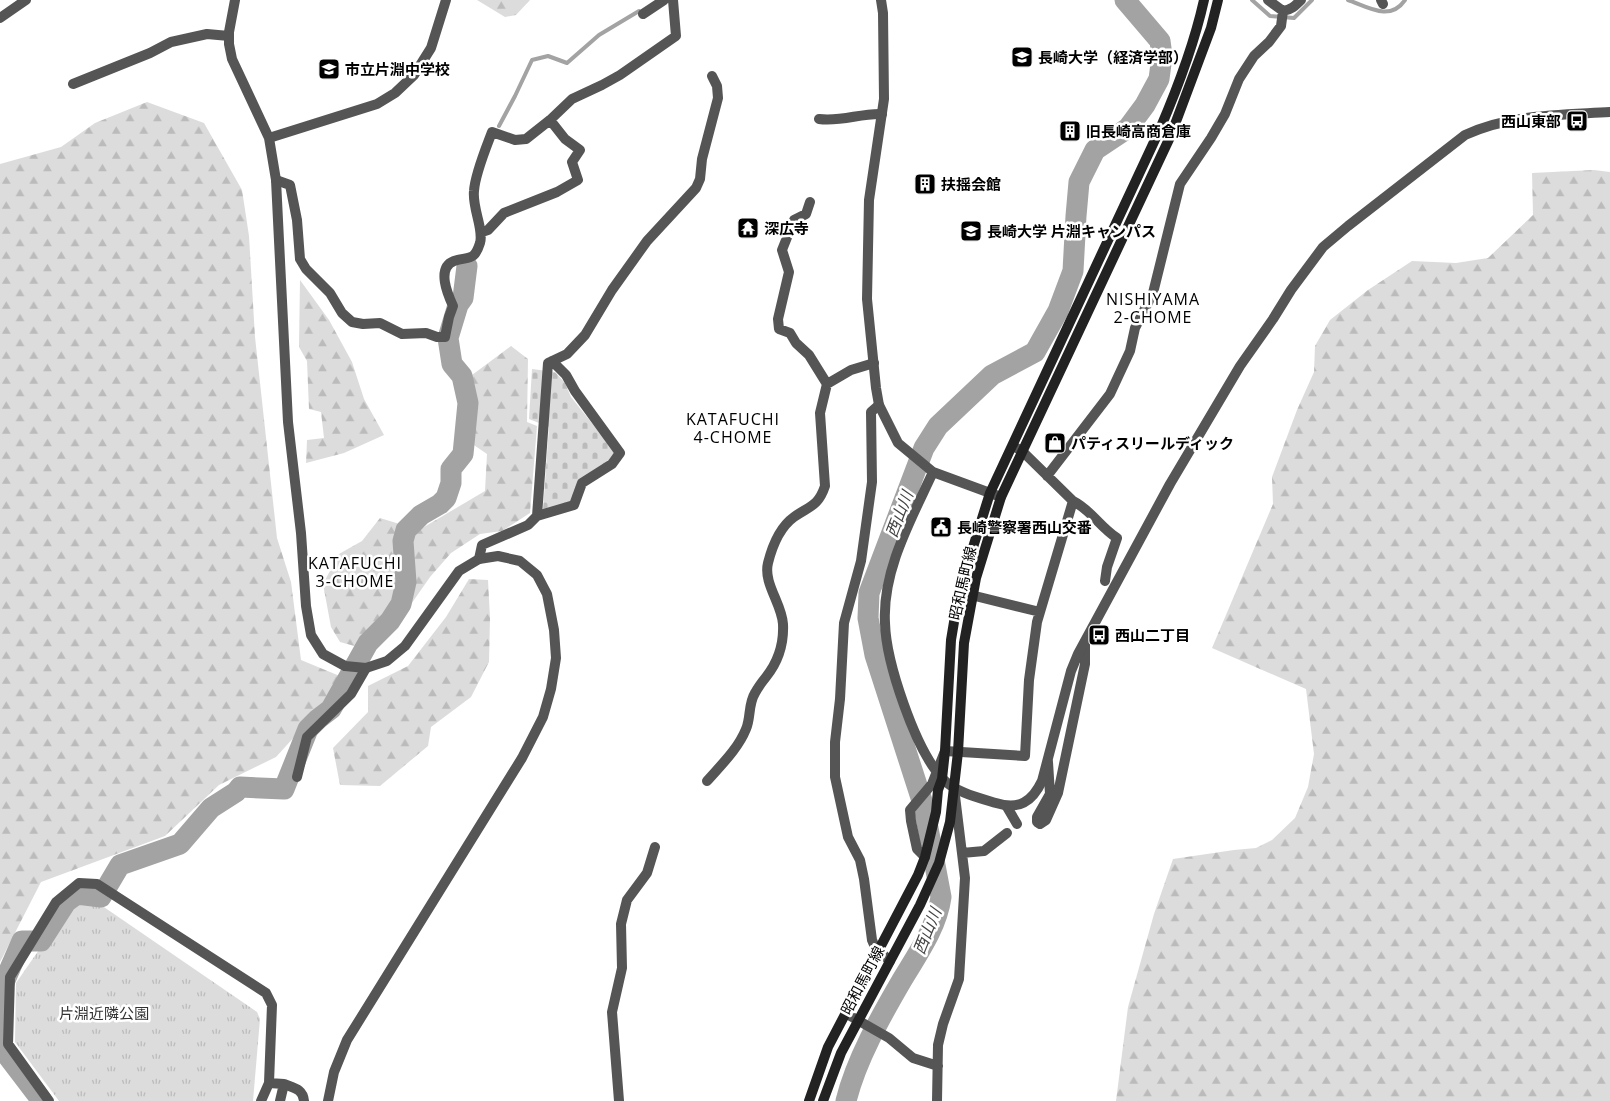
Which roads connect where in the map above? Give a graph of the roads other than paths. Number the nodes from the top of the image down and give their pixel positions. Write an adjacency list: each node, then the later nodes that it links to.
1 (26, 0): 13 (street)
2 (235, 0): 14 (street)
3 (446, 0): 21 (street)
4 (664, 0): 11 (street)
5 (672, 0): 20 (street)
6 (881, 0): 18 (street)
7 (1204, 0): 29 (main road, 昭和馬町線)
8 (1218, 0): 30 (main road, 昭和馬町線)
9 (1268, 0): 12 (street)
10 (1301, 0): 12 (street)
11 (643, 14)
12 (1283, 14): 32 (street)
13 (0, 18)
14 (229, 36): 16 (street); 21 (street)
15 (712, 76): 25 (street)
16 (73, 84)
17 (1610, 112): 42 (street)
18 (882, 114): 19 (street); 26 (street)
19 (819, 119)
20 (550, 120): 24 (street); 24 (street)
21 (268, 138): 22 (street)
22 (276, 180): 24 (street); 43 (street)
23 (810, 202): 27 (street)
24 (482, 232)
25 (552, 361): 36 (street); 36 (street)
26 (874, 363): 27 (street); 28 (street)
27 (827, 384): 49 (street)
28 (879, 405): 31 (street); 58 (street)
29 (1012, 446): 30 (street); 33 (main road, 昭和馬町線)
30 (1022, 451): 32 (street); 34 (main road, 昭和馬町線)
31 (933, 472): 33 (street); 47 (street)
32 (1047, 476): 35 (street)
33 (990, 493): 34 (street); 39 (main road, 昭和馬町線)
34 (1001, 497): 40 (main road, 昭和馬町線)
35 (1073, 501): 38 (street); 41 (street)
36 (537, 516): 37 (street)
37 (479, 559): 43 (street); 70 (street)
38 (1105, 581)
39 (959, 592): 40 (street); 44 (main road, 昭和馬町線)
40 (972, 596): 41 (street); 45 (main road, 昭和馬町線)
41 (1040, 612): 45 (street)
42 (1084, 642): 46 (street); 46 (street)
43 (366, 668): 48 (street)
44 (945, 751): 45 (street); 47 (main road, 昭和馬町線)
45 (958, 752): 51 (main road, 昭和馬町線)
46 (1048, 762): 52 (street)
47 (939, 775): 50 (main road, 昭和馬町線); 51 (street)
48 (297, 777)
49 (708, 781)
50 (935, 787): 57 (main road, 昭和馬町線); 57 (street)
51 (954, 788): 52 (street); 56 (street); 59 (main road, 昭和馬町線)
52 (1007, 806): 53 (street)
53 (1017, 824)
54 (1007, 833): 56 (street)
55 (655, 848): 71 (street)
56 (962, 853): 62 (street)
57 (925, 857): 58 (main road, 昭和馬町線)
58 (878, 952): 59 (street); 60 (main road, 昭和馬町線)
59 (890, 961): 61 (main road, 昭和馬町線)
60 (845, 1013): 61 (street); 72 (main road, 昭和馬町線)
61 (862, 1024): 62 (street); 73 (main road, 昭和馬町線)
62 (938, 1066): 65 (street)
63 (269, 1083): 64 (street); 66 (street); 67 (street)
64 (284, 1084): 68 (street); 69 (street)
65 (938, 1089): 74 (street); 75 (street)
66 (49, 1101)
67 (261, 1101)
68 (280, 1101)
69 (304, 1101)
70 (328, 1101)
71 (618, 1101)
72 (809, 1101)
73 (823, 1101)
74 (937, 1101)
75 (946, 1101)

